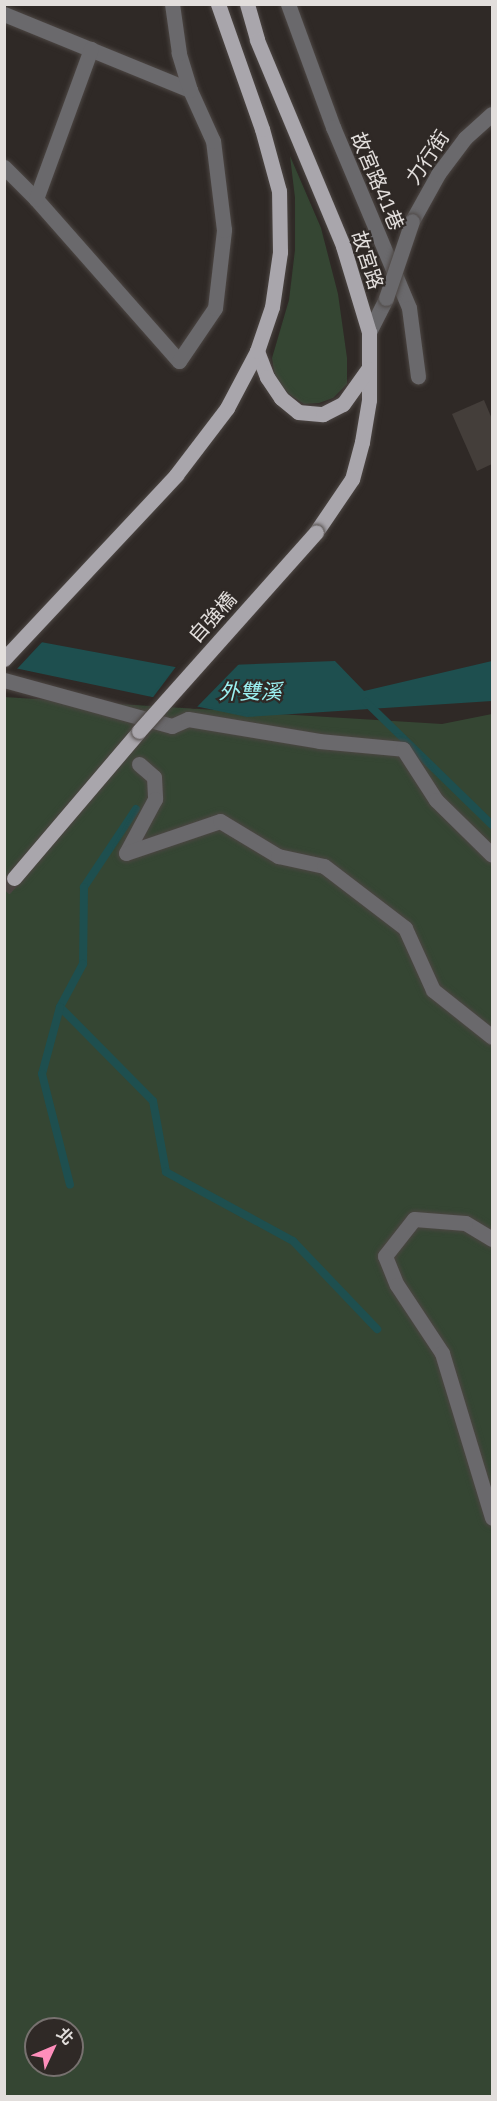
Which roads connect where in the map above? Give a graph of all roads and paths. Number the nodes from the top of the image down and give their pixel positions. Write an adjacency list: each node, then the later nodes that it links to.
1 (172, 4): 7 (street)
2 (218, 4): 12 (main road)
3 (247, 4): 11 (main road, 故宮路)
4 (288, 4): 14 (street, 故宮路41巷)
5 (4, 14): 6 (street)
6 (91, 50): 7 (street); 10 (street)
7 (190, 90): 10 (street)
8 (492, 114): 11 (street, 力行街, bridge)
9 (4, 167): 10 (street)
10 (36, 199)
11 (369, 332): 13 (main road, 故宮路)
12 (257, 351): 13 (main road); 16 (main road)
13 (368, 369): 15 (main road, 故宮路)
14 (418, 376)
15 (316, 532): 20 (main road, 自強橋, bridge)
16 (4, 658)
17 (4, 680): 19 (street)
18 (139, 764): 21 (street)
19 (492, 855)
20 (14, 878)
21 (492, 1037)
22 (492, 1239): 23 (street)
23 (492, 1518)

